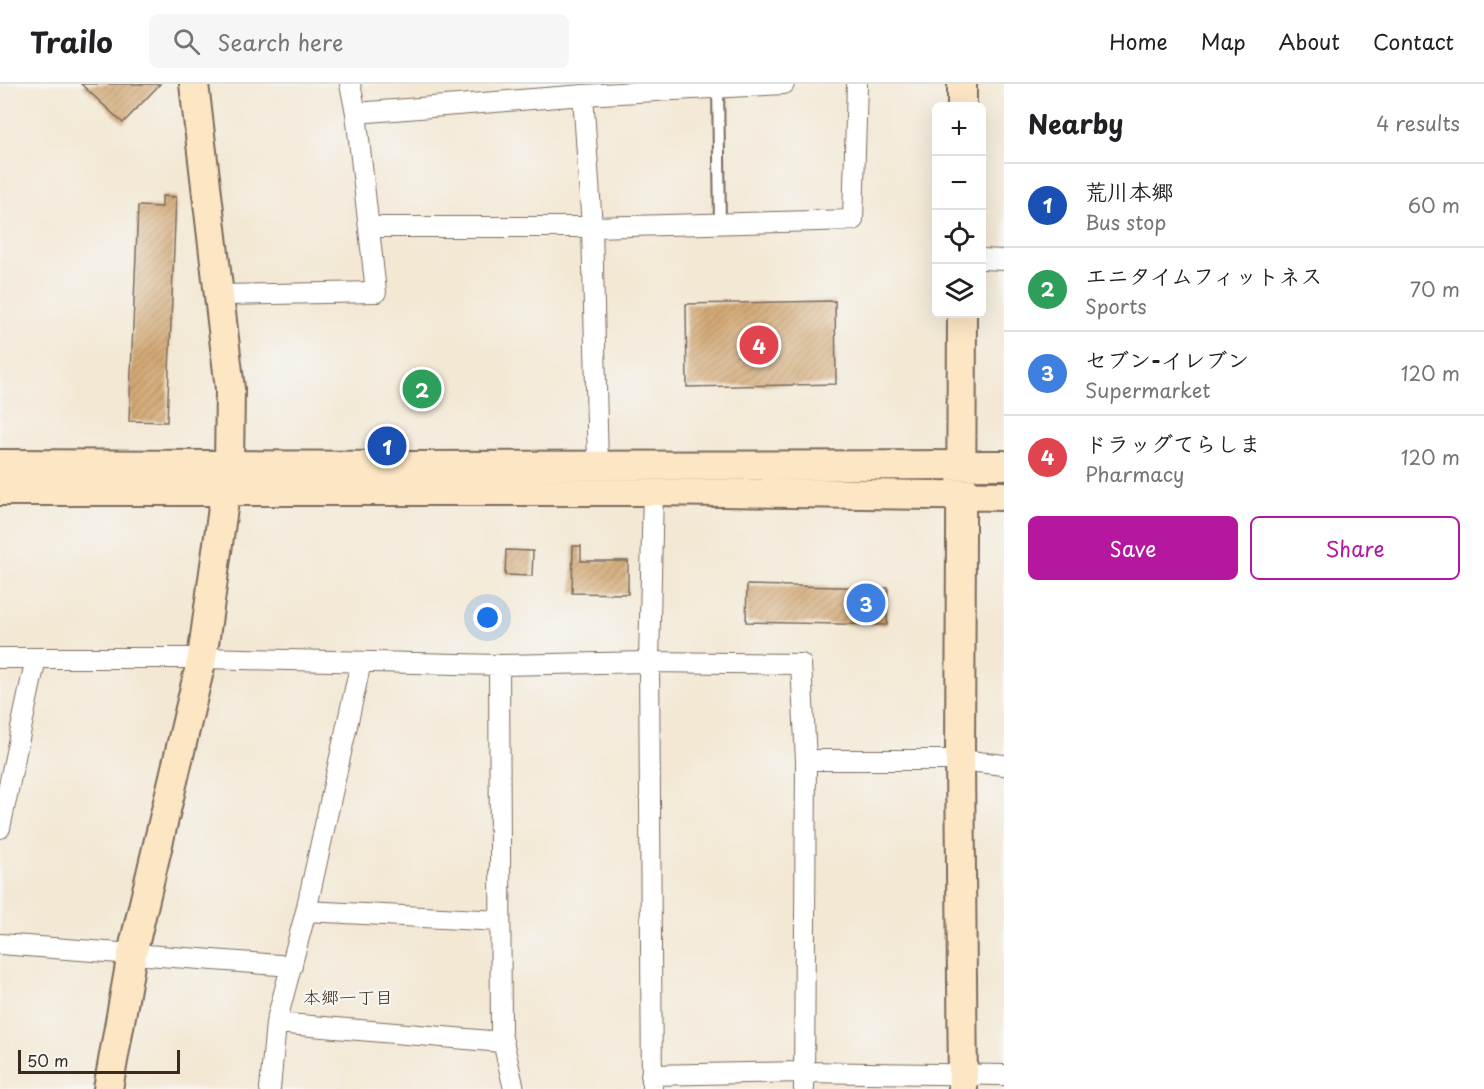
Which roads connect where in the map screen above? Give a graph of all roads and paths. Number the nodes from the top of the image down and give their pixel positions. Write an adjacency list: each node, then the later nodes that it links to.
1 (194, 84): 15 (street)
2 (350, 84): 9 (street)
3 (784, 84): 6 (street)
4 (857, 84): 10 (street)
5 (962, 84): 8 (street)
6 (718, 88): 7 (street); 10 (lane)
7 (583, 95): 9 (street); 12 (street)
8 (962, 102)
9 (356, 113): 11 (street)
10 (720, 224): 12 (street)
11 (369, 227): 12 (street); 15 (street)
12 (592, 227): 19 (street)
13 (986, 259): 14 (street)
14 (1004, 260)
15 (220, 295): 21 (street)
16 (962, 318): 18 (street)
17 (0, 464): 21 (street)
18 (963, 464): 19 (street); 20 (street); 24 (street)
19 (598, 465): 21 (street)
20 (1004, 465)
21 (228, 478): 22 (street); 23 (street); 28 (street)
22 (0, 490)
23 (653, 492): 24 (street); 30 (street)
24 (962, 496): 25 (street); 33 (street)
25 (1004, 496)
26 (0, 658): 27 (street)
27 (36, 658): 28 (street); 35 (street)
28 (202, 658): 29 (street); 40 (street)
29 (362, 662): 31 (street); 37 (street)
30 (649, 662): 31 (street); 32 (street); 46 (street)
31 (499, 665): 38 (street)
32 (806, 760): 33 (street); 45 (street)
33 (960, 760): 34 (street); 47 (street)
34 (1004, 765)
35 (3, 800): 36 (street)
36 (0, 828)
37 (306, 911): 38 (street); 41 (street)
38 (500, 921): 43 (street)
39 (0, 944): 40 (street)
40 (132, 954): 41 (street); 48 (street)
41 (292, 966): 42 (street)
42 (276, 1023): 43 (street); 49 (street)
43 (502, 1042): 50 (street)
44 (1004, 1076): 47 (street)
45 (803, 1081): 46 (street); 47 (street)
46 (651, 1082)
47 (963, 1082)
48 (108, 1089)
49 (270, 1089)
50 (514, 1089)

